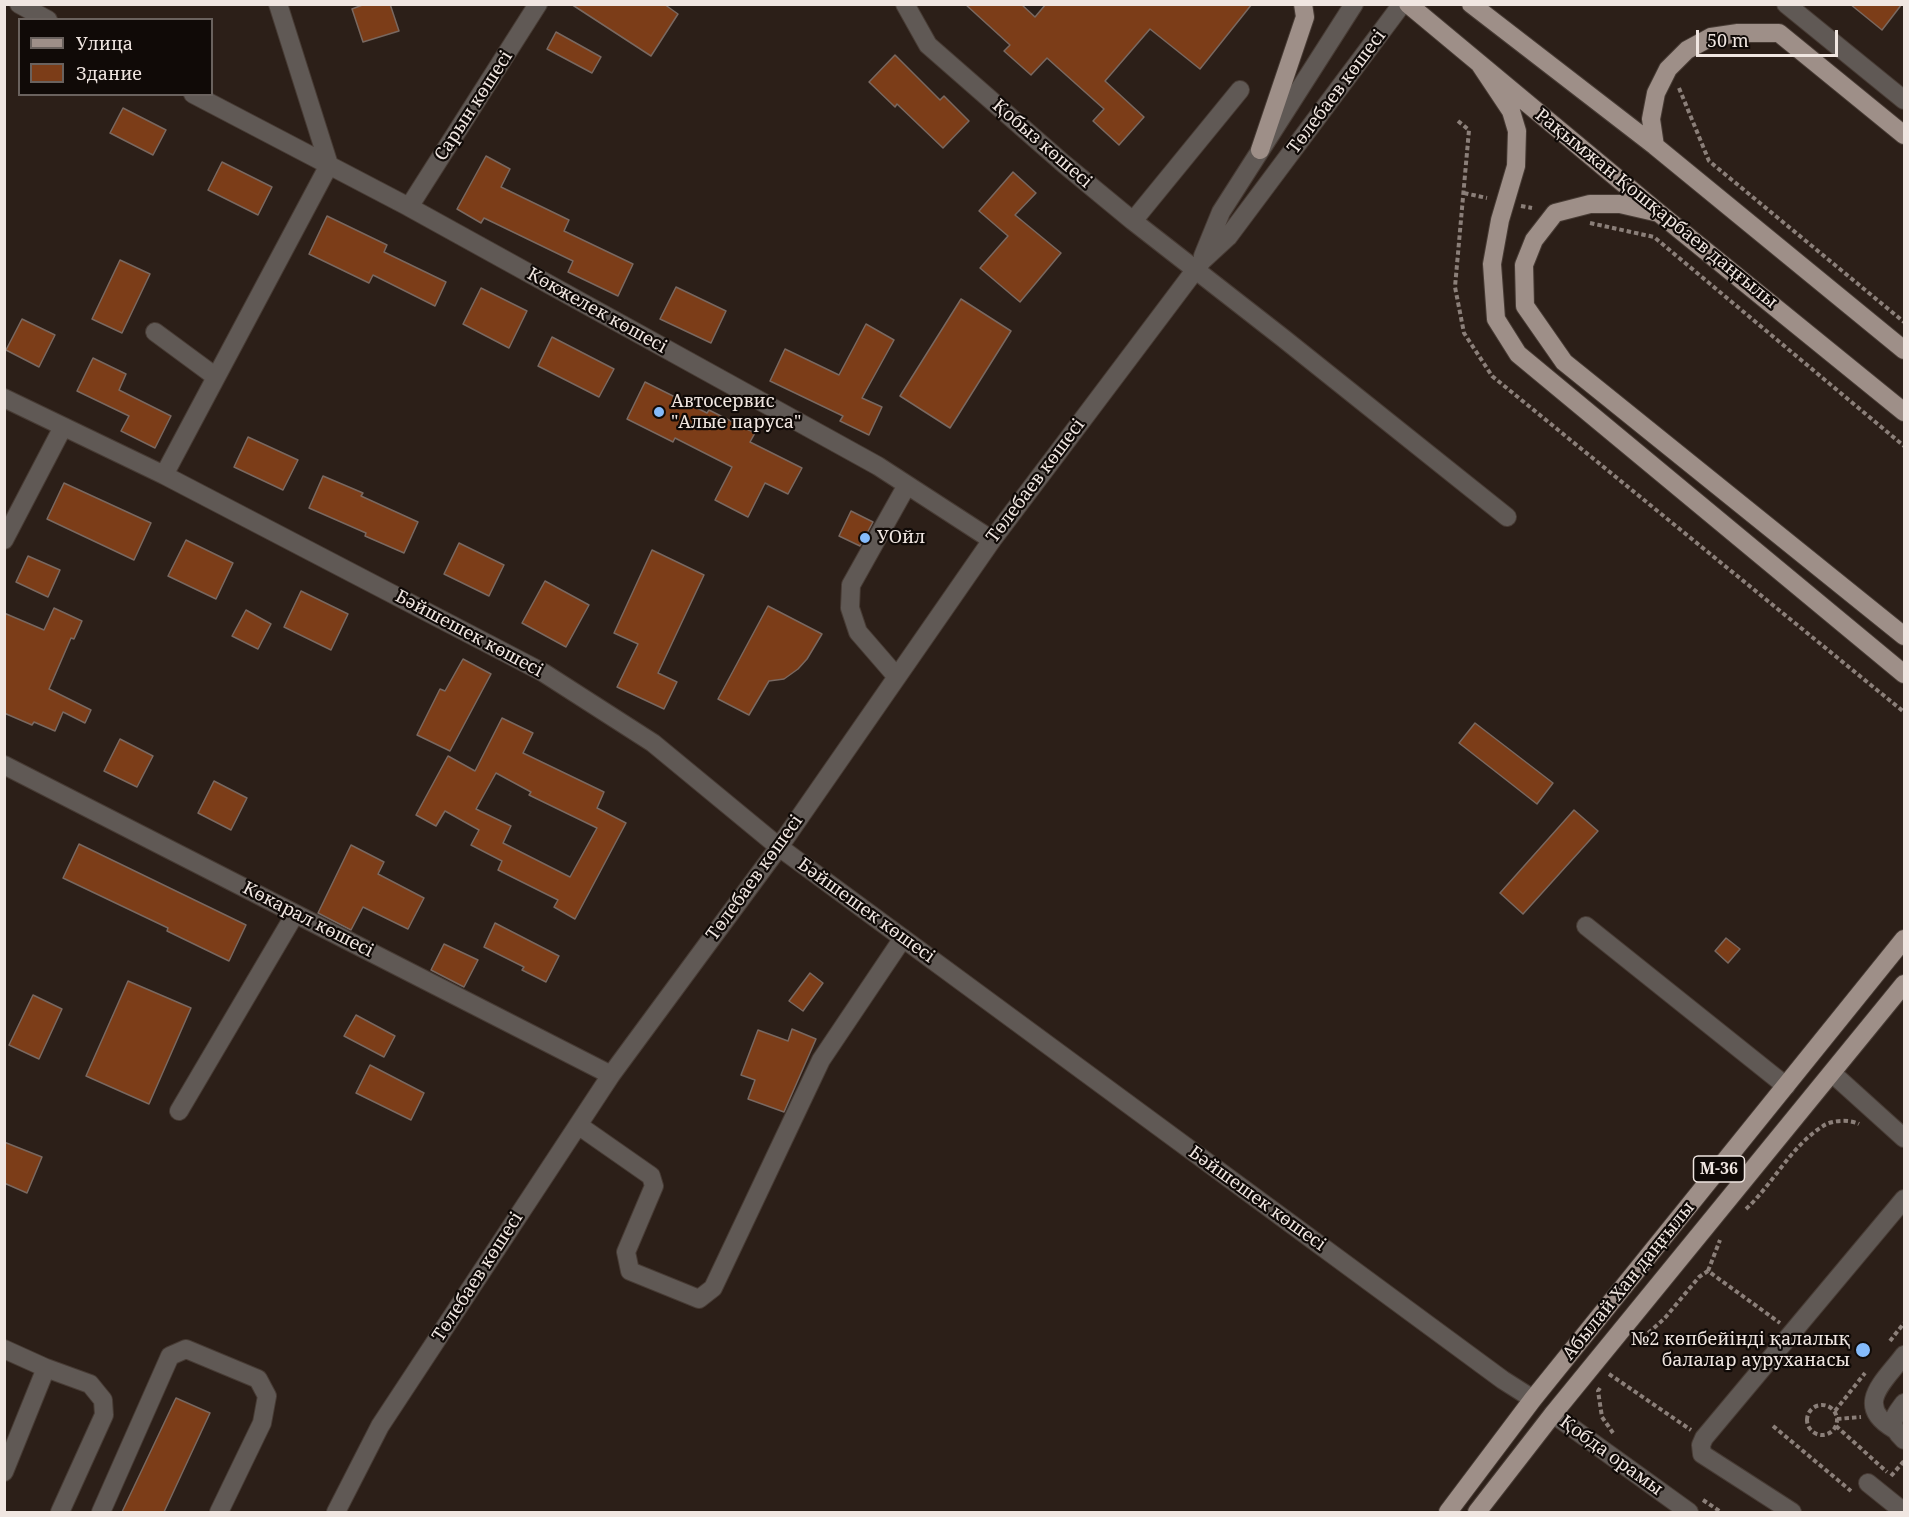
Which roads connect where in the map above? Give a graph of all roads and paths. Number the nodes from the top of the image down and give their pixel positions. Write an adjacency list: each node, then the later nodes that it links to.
1 (19, 4): 11 (street)
2 (278, 4): 20 (street)
3 (538, 4): 23 (street, Сарын көшесі)
4 (905, 4): 25 (street, Қобыз көшесі)
5 (1303, 4): 19 (main road)
6 (1354, 4): 19 (street, Төлебаев көшесі)
7 (1402, 4): 27 (street, Төлебаев көшесі)
8 (1408, 4): 12 (main road, Рақымжан Қошқарбаев даңғылы)
9 (1471, 4): 18 (main road)
10 (1786, 4): 16 (street)
11 (44, 18)
12 (1479, 63): 24 (main road, Рақымжан Қошқарбаев даңғылы); 42 (main road)
13 (1676, 80): 28 (path)
14 (1240, 90): 25 (street)
15 (197, 96): 20 (street, Көкжелек көшесі)
16 (1905, 100)
17 (1905, 135): 18 (main road)
18 (1655, 146): 30 (main road)
19 (1260, 150): 27 (street, Төлебаев көшесі)
20 (329, 165): 23 (street, Көкжелек көшесі); 31 (street)
21 (1464, 193): 22 (path)
22 (1487, 198)
23 (409, 207): 37 (street, Көкжелек көшесі)
24 (1659, 213): 33 (main road, Рақымжан Қошқарбаев даңғылы); 41 (main road)
25 (1133, 221): 27 (street, Қобыз көшесі)
26 (1585, 222): 35 (path)
27 (1198, 265): 38 (street, Қобыз көшесі); 40 (street, Төлебаев көшесі)
28 (1905, 322)
29 (155, 332): 31 (street)
30 (1905, 350)
31 (216, 377): 36 (street)
32 (4, 398): 34 (street, Бәйшешек көшесі)
33 (1905, 412)
34 (63, 427): 36 (street, Бәйшешек көшесі); 39 (street)
35 (1905, 446)
36 (164, 475): 45 (street, Бәйшешек көшесі)
37 (908, 484): 40 (street, Көкжелек көшесі); 43 (street)
38 (1507, 517)
39 (4, 540)
40 (992, 540): 43 (street, Төлебаев көшесі)
41 (1905, 636)
42 (1905, 674)
43 (897, 677): 45 (street, Төлебаев көшесі)
44 (4, 765): 46 (street, Көкарал көшесі)
45 (779, 847): 48 (street, Бәйшешек көшесі); 52 (street, Төлебаев көшесі)
46 (295, 914): 52 (street, Көкарал көшесі); 54 (street)
47 (1586, 926): 53 (street)
48 (903, 938): 55 (street); 69 (street, Бәйшешек көшесі)
49 (1905, 939): 53 (main road, Абылай Хан даңғылы / M-36)
50 (1905, 984): 51 (main road, Абылай Хан даңғылы / M-36)
51 (1832, 1073): 57 (street); 71 (main road, Абылай Хан даңғылы / M-36)
52 (611, 1076): 55 (street, Төлебаев көшесі)
53 (1786, 1086): 69 (main road, Абылай Хан даңғылы / M-36)
54 (179, 1111)
55 (578, 1125): 87 (street, Төлебаев көшесі)
56 (1864, 1127): 59 (path)
57 (1905, 1138)
58 (1905, 1199): 62 (street)
59 (1746, 1209)
60 (1724, 1232): 61 (path)
61 (1708, 1271): 62 (path); 64 (path)
62 (1793, 1333): 76 (street)
63 (4, 1349): 67 (street)
64 (1629, 1351)
65 (1905, 1355): 74 (street)
66 (1615, 1366): 68 (path)
67 (46, 1368): 79 (street); 84 (street)
68 (1609, 1374): 75 (path); 76 (path)
69 (1533, 1399): 71 (main road, Қобда орамы); 88 (main road, M-36)
70 (1905, 1403): 74 (street)
71 (1553, 1414): 89 (main road, M-36); 90 (street, Қобда орамы)
72 (1773, 1426): 82 (path)
73 (1836, 1426): 73 (path); 78 (path)
74 (1899, 1435)
75 (1615, 1437)
76 (1704, 1438): 92 (street)
77 (1905, 1461): 80 (path)
78 (1881, 1467): 80 (path); 82 (path)
79 (4, 1472)
80 (1891, 1476): 81 (path)
81 (1898, 1482)
82 (1868, 1483): 93 (street)
83 (1695, 1494): 91 (path)
84 (60, 1512)
85 (101, 1512): 86 (street)
86 (219, 1512)
87 (336, 1512)
88 (1448, 1512)
89 (1477, 1512)
90 (1689, 1512)
91 (1721, 1512)
92 (1792, 1512)
93 (1904, 1512)

